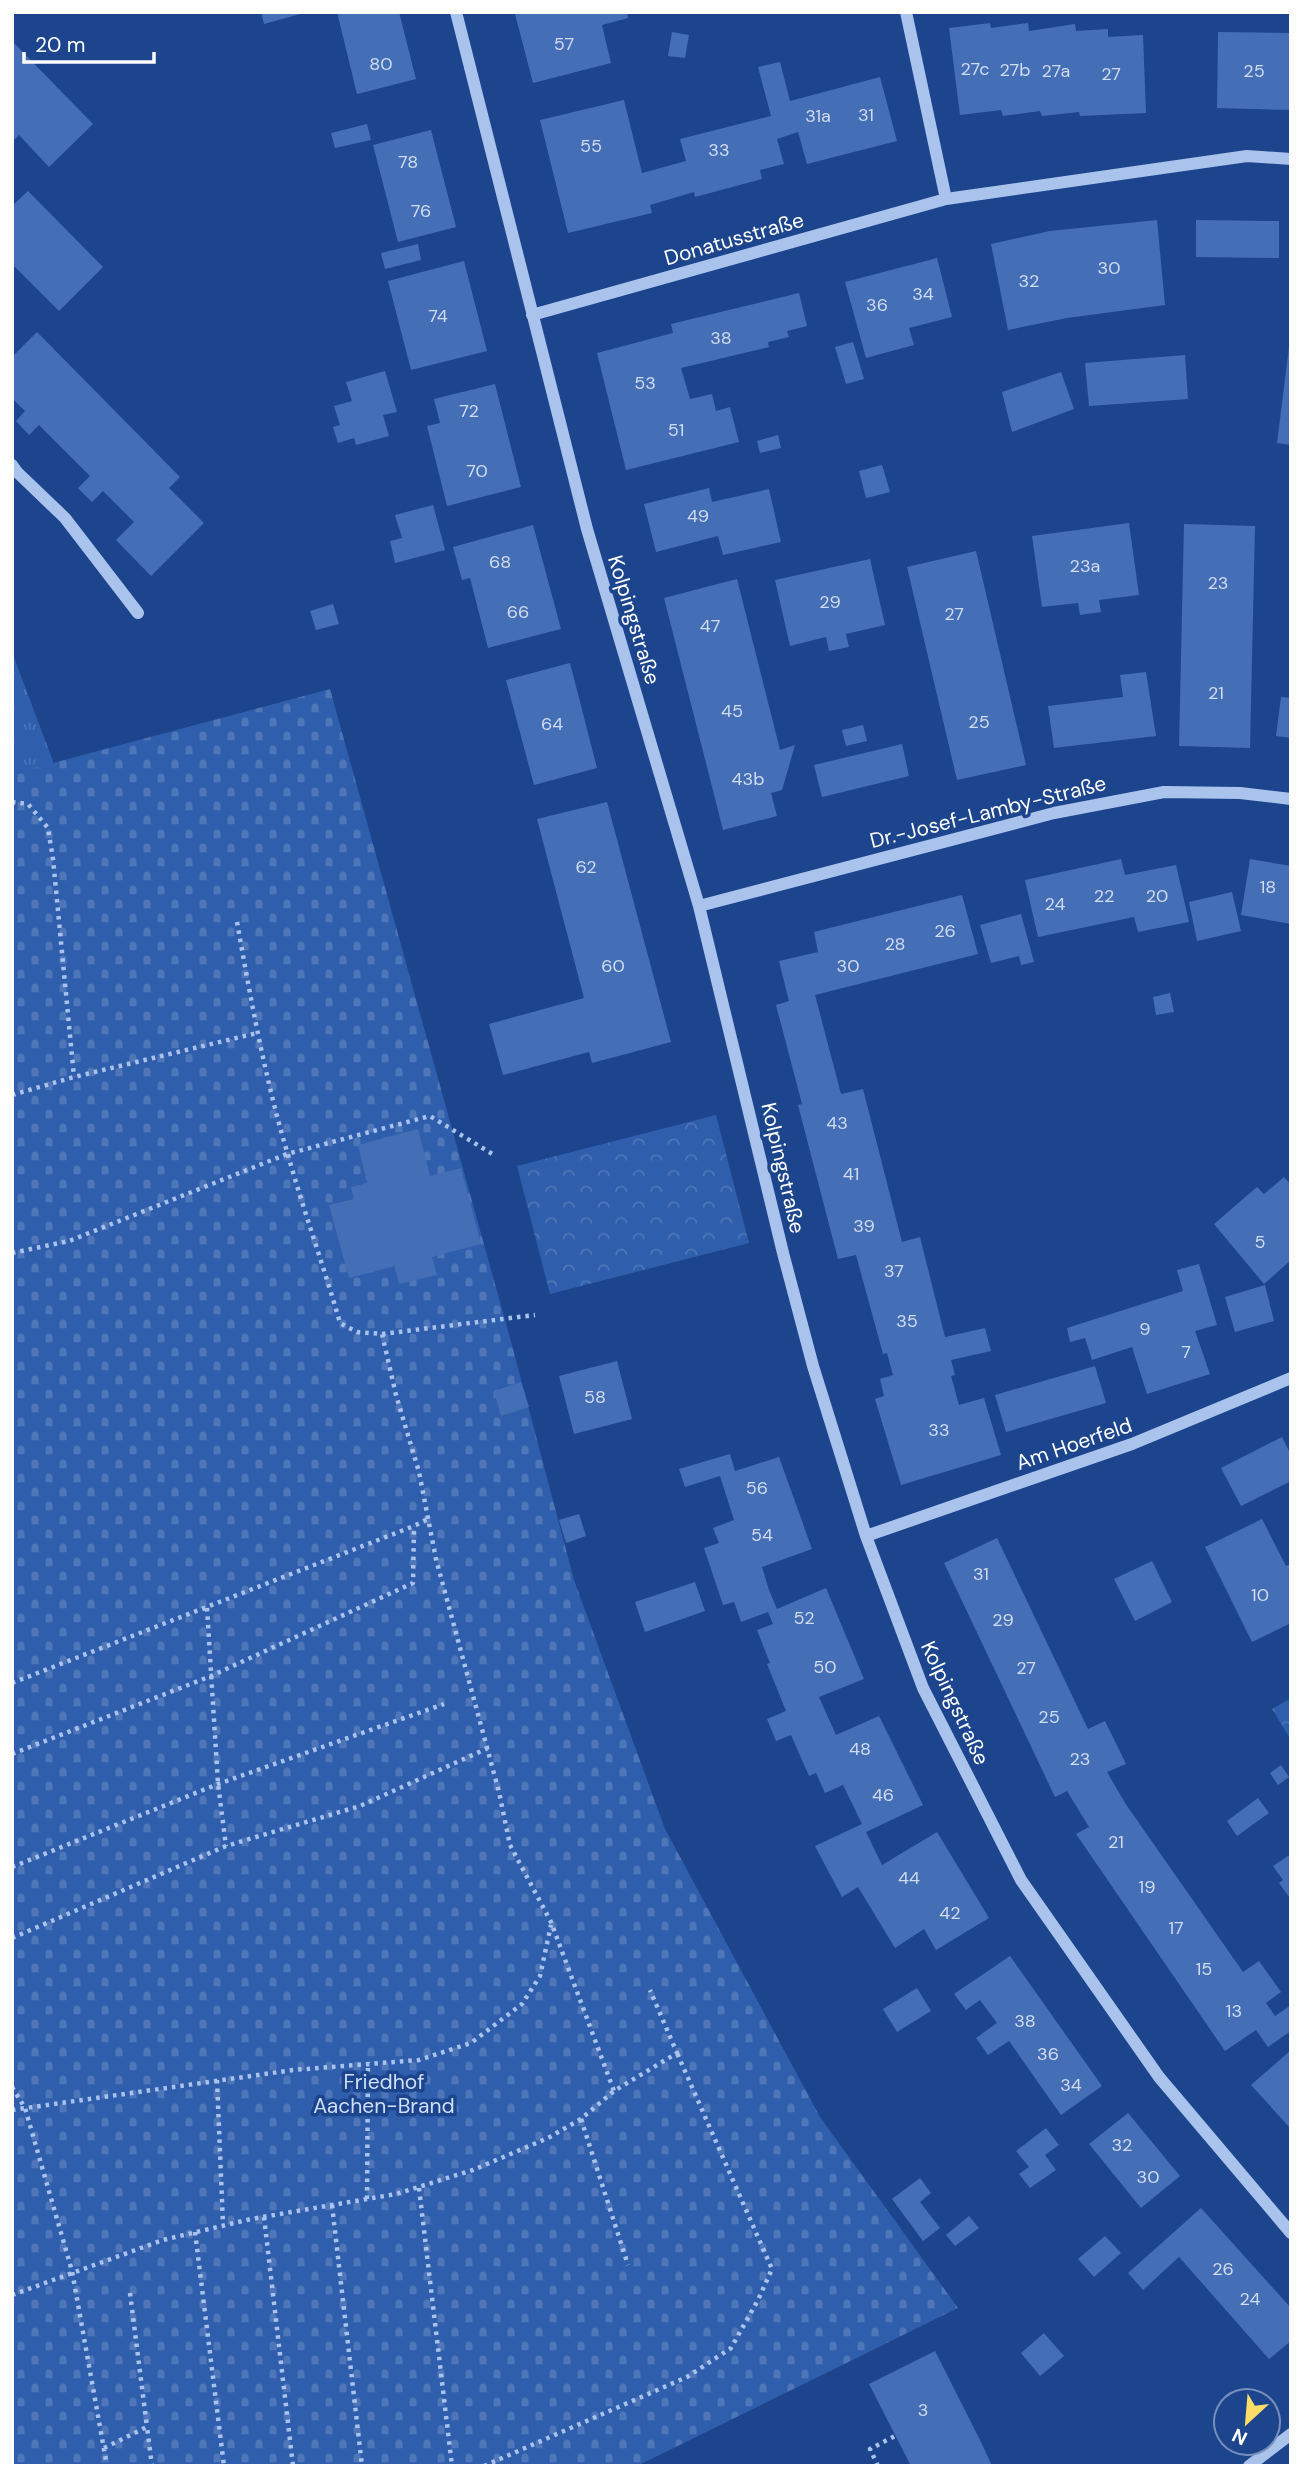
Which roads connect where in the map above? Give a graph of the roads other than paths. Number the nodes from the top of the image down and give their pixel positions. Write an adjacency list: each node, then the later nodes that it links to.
1 (456, 12): 5 (street, Kolpingstraße)
2 (906, 12): 4 (street)
3 (1291, 159): 4 (street, Donatusstraße)
4 (946, 200): 5 (street, Donatusstraße)
5 (532, 315): 9 (street, Kolpingstraße)
6 (12, 465): 7 (street)
7 (138, 613)
8 (1291, 799): 9 (street, Dr.-Josef-Lamby-Straße)
9 (699, 906): 11 (street, Kolpingstraße)
10 (1291, 1378): 11 (street, Am Hoerfeld)
11 (866, 1536): 12 (street, Kolpingstraße)
12 (1291, 2233)
13 (1291, 2436): 14 (street); 15 (street)
14 (1250, 2466)
15 (1265, 2466)

